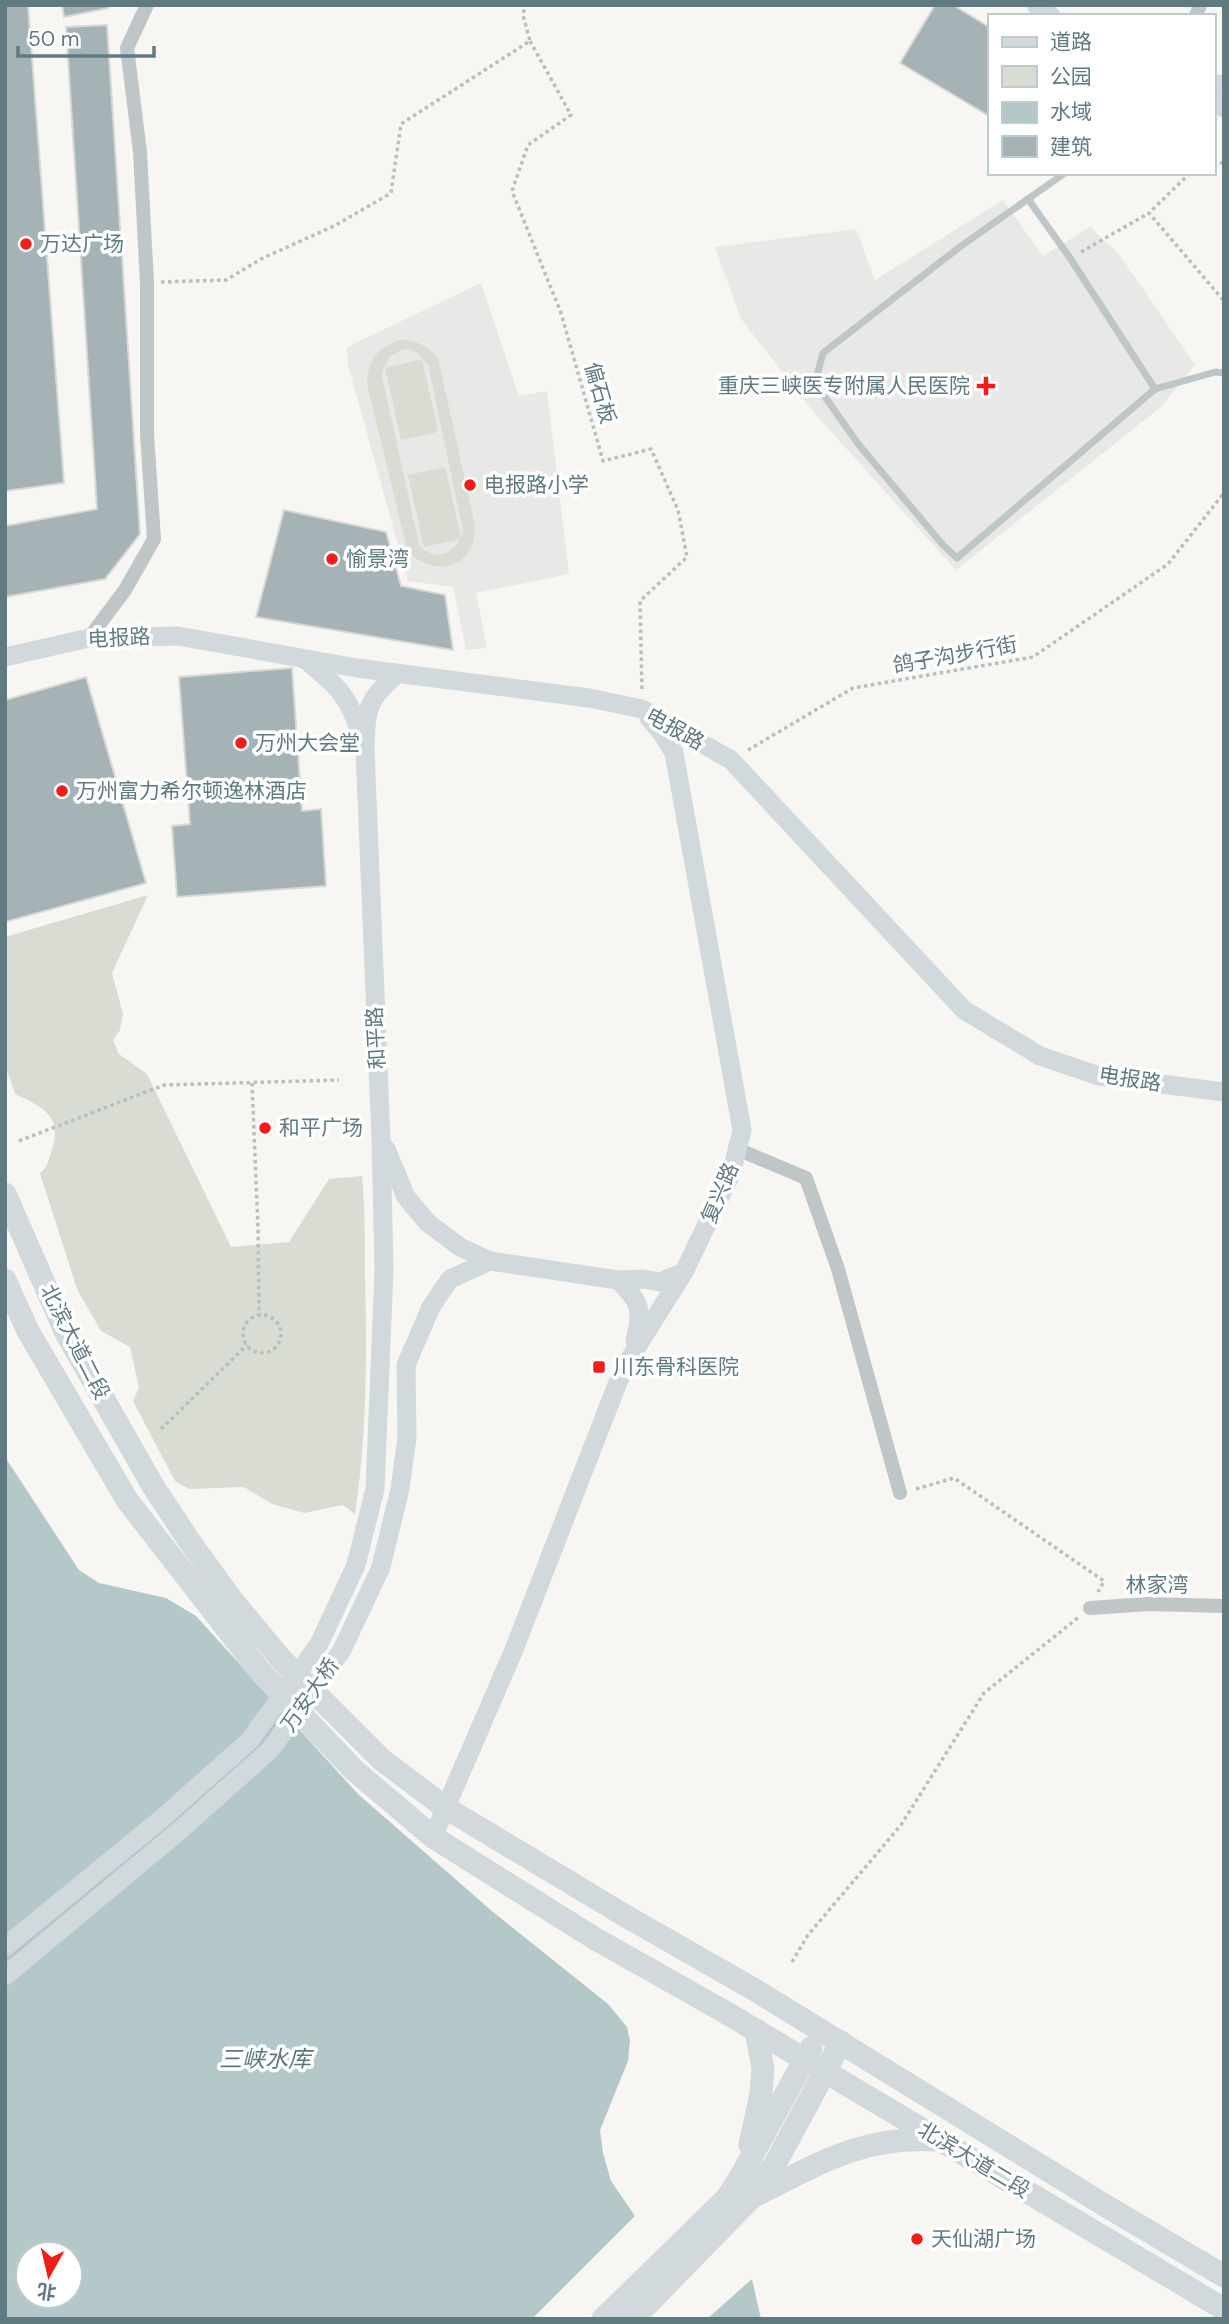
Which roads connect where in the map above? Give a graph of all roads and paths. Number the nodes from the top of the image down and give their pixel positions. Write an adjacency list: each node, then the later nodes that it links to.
1 (147, 5): 9 (street)
2 (525, 5): 3 (path, 偏石板)
3 (530, 41): 9 (path); 18 (path, 偏石板)
4 (1062, 175): 6 (lane)
5 (1188, 175): 7 (path)
6 (1028, 199): 8 (lane); 12 (lane)
7 (1149, 213): 8 (path); 10 (path)
8 (1070, 258): 12 (lane)
9 (147, 283): 14 (street)
10 (1224, 301)
11 (1224, 373): 12 (lane)
12 (1155, 389)
13 (1224, 493): 20 (path, 鸽子沟步行街)
14 (89, 638): 15 (main road, 电报路); 16 (main road, 电报路)
15 (5, 657)
16 (304, 658): 17 (main road, 电报路); 19 (main road, 和平路)
17 (397, 674): 18 (main road, 电报路); 19 (main road, 和平路)
18 (642, 709): 20 (main road, 电报路); 21 (main road, 复兴路)
19 (365, 750): 25 (main road, 和平路)
20 (728, 759): 21 (main road); 24 (main road, 电报路)
21 (683, 794): 27 (main road, 复兴路)
22 (339, 1080): 23 (path)
23 (252, 1082): 26 (path); 33 (path)
24 (1224, 1092)
25 (382, 1139): 29 (main road); 34 (main road, 和平路)
26 (19, 1141)
27 (737, 1149): 30 (main road, 复兴路); 38 (street)
28 (5, 1194): 41 (main road, 北滨大道二段)
29 (490, 1261): 32 (main road); 45 (main road, 万安大桥)
30 (684, 1272): 32 (main road); 36 (main road, 复兴路)
31 (5, 1280): 42 (main road, 北滨大道二段)
32 (618, 1280): 36 (main road)
33 (258, 1315): 35 (path); 35 (path)
34 (382, 1325): 43 (main road, 万安大桥)
35 (247, 1345): 37 (path)
36 (633, 1353): 41 (main road, 复兴路)
37 (160, 1429)
38 (900, 1493): 40 (path)
39 (1224, 1606): 40 (street, 林家湾)
40 (1090, 1608): 44 (path)
41 (446, 1808): 42 (main road, 复兴路); 46 (main road, 北滨大道二段)
42 (433, 1837): 47 (main road, 北滨大道二段)
43 (5, 1947)
44 (792, 1962)
45 (5, 1976)
46 (821, 2030): 48 (main road, 北滨大道二段); 49 (main road)
47 (756, 2031): 49 (main road, 北滨大道二段); 52 (main road)
48 (841, 2042): 50 (main road); 54 (main road, 北滨大道二段)
49 (804, 2059): 50 (main road, 北滨大道二段); 52 (main road)
50 (825, 2072): 51 (main road, 北滨大道二段); 53 (main road)
51 (941, 2140): 53 (main road); 55 (main road, 北滨大道二段)
52 (741, 2176): 56 (main road)
53 (747, 2204): 57 (main road)
54 (1224, 2276)
55 (1224, 2309)
56 (603, 2319)
57 (633, 2319)

